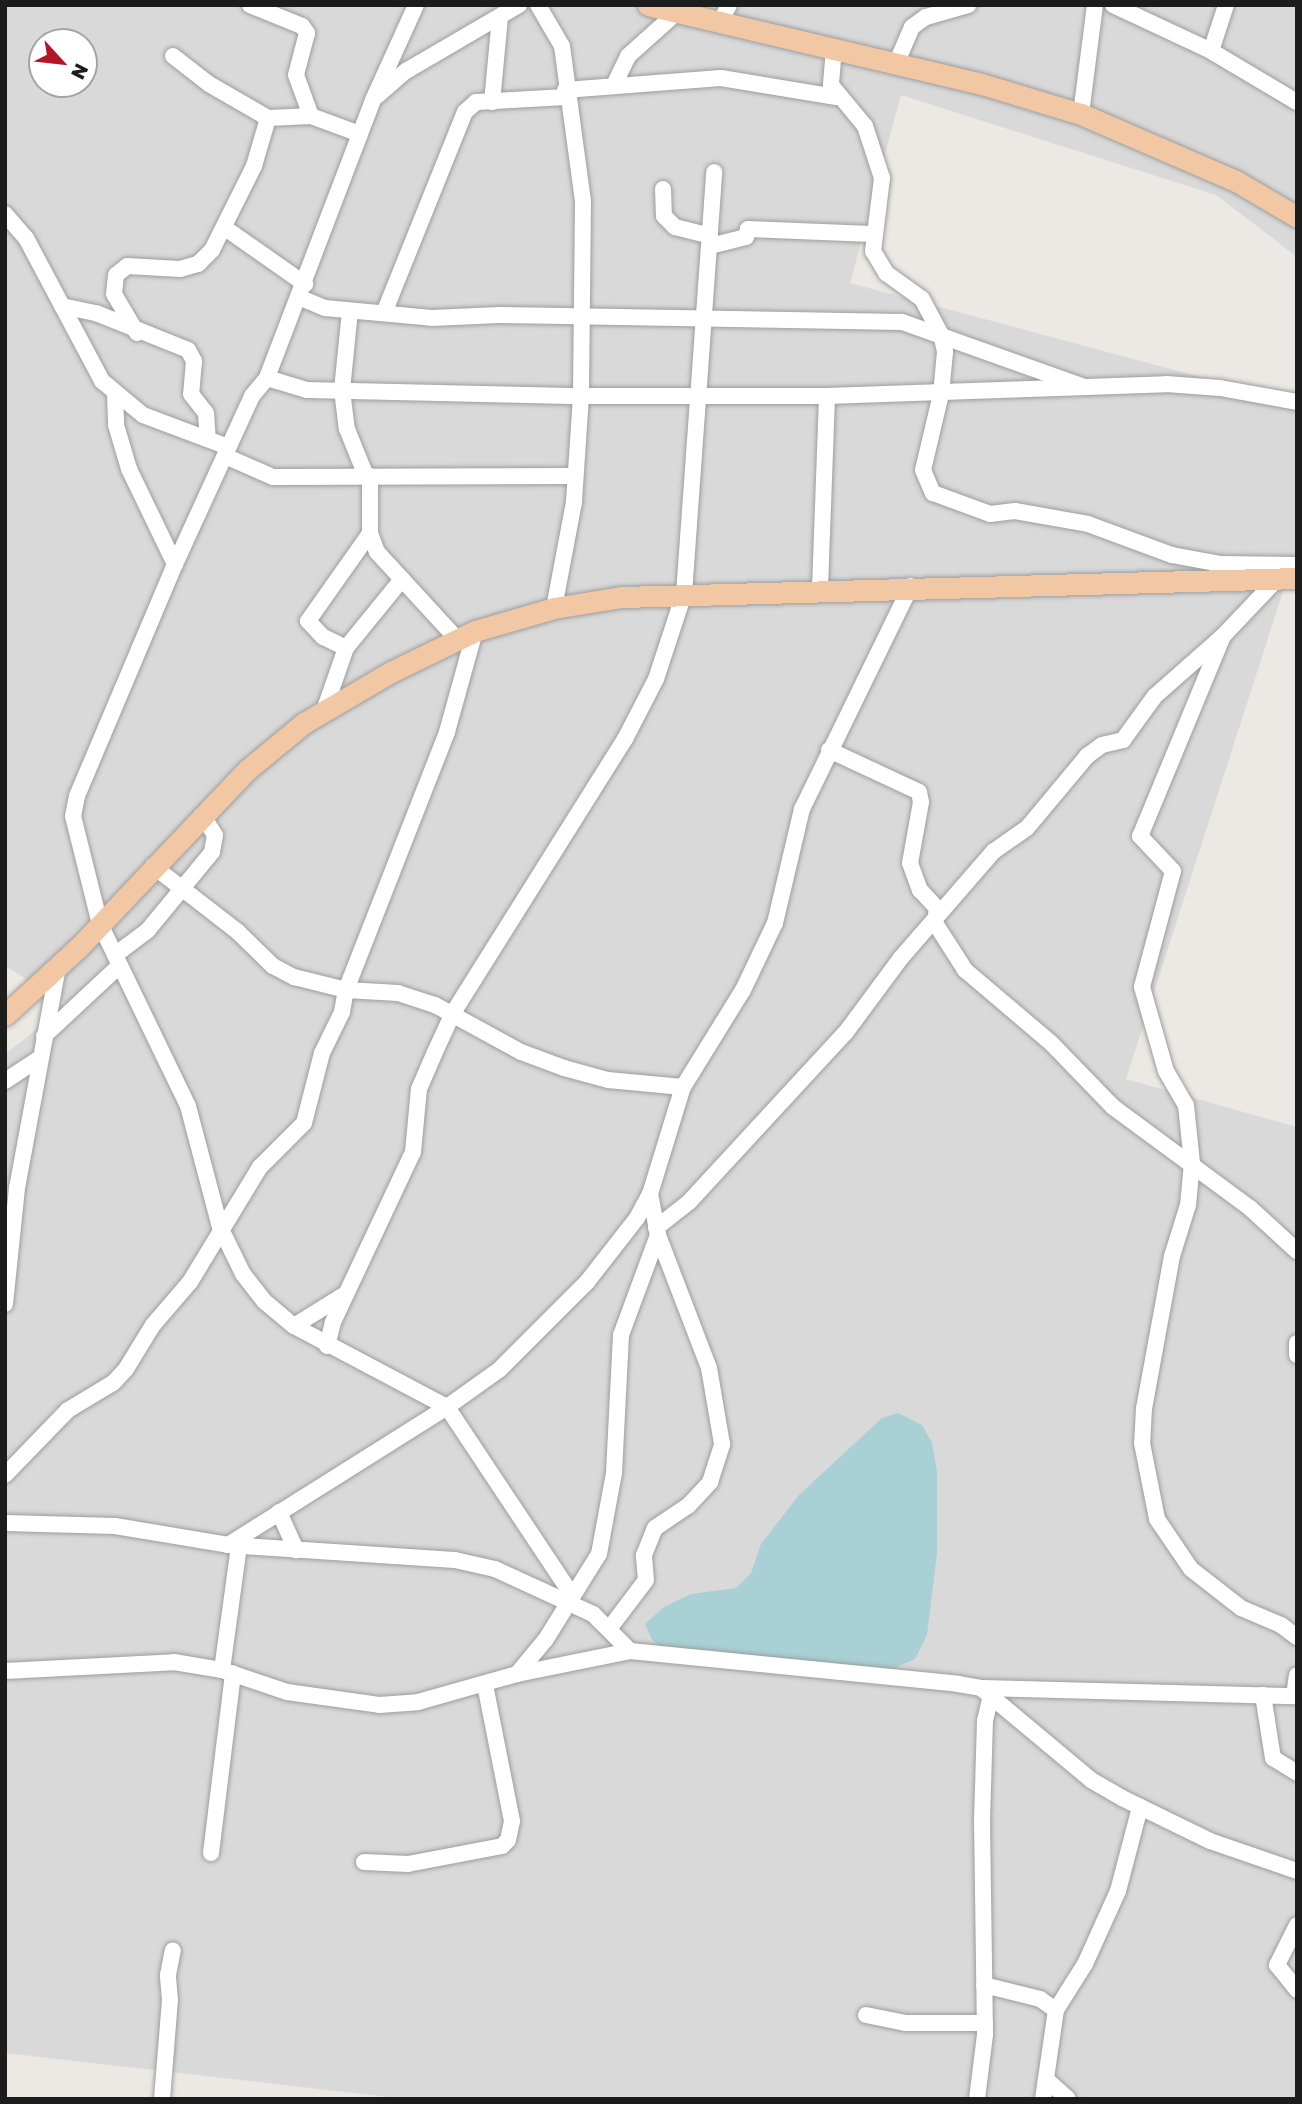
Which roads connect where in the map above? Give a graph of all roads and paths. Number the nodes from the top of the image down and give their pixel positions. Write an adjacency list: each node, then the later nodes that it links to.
1 (250, 5): 24 (street)
2 (416, 5): 20 (street)
3 (519, 5): 12 (street)
4 (538, 5): 18 (street)
5 (648, 5): 10 (main road)
6 (968, 5): 16 (street)
7 (1095, 5): 23 (street)
8 (1113, 5): 14 (street)
9 (1226, 5): 14 (street)
10 (677, 12): 11 (main road); 17 (street)
11 (725, 13): 13 (main road)
12 (500, 18): 20 (street); 21 (street)
13 (834, 49): 16 (main road); 19 (street)
14 (1211, 51): 22 (street)
15 (173, 56): 25 (street)
16 (896, 64): 23 (main road)
17 (614, 85): 18 (street); 19 (street)
18 (565, 94): 21 (street); 38 (street)
19 (836, 97): 32 (street)
20 (373, 100): 26 (street)
21 (492, 102): 37 (street)
22 (1297, 102)
23 (1081, 114): 30 (main road)
24 (311, 116): 25 (street); 26 (street)
25 (268, 118): 31 (street)
26 (360, 134): 34 (street)
27 (714, 172): 33 (street)
28 (663, 189): 33 (street)
29 (5, 214): 35 (street)
30 (1297, 217)
31 (225, 228): 34 (street); 40 (street)
32 (872, 234): 33 (street); 41 (street)
33 (710, 241): 39 (street)
34 (303, 291): 36 (street); 42 (street)
35 (62, 306): 40 (street); 45 (street)
36 (350, 311): 37 (street); 44 (street)
37 (384, 313): 38 (street)
38 (581, 316): 39 (street); 47 (street)
39 (705, 319): 41 (street); 49 (street)
40 (137, 333): 51 (street)
41 (941, 334): 43 (street); 46 (street)
42 (267, 377): 44 (street); 52 (street)
43 (1087, 389): 46 (street); 50 (street)
44 (342, 390): 47 (street); 53 (street)
45 (115, 393): 51 (street); 56 (street)
46 (941, 394): 48 (street); 57 (street)
47 (581, 396): 49 (street); 54 (street)
48 (827, 396): 49 (street); 60 (street)
49 (698, 397): 61 (street)
50 (1297, 402)
51 (208, 439): 52 (street)
52 (227, 451): 53 (street); 56 (street)
53 (368, 476): 54 (street); 55 (street)
54 (575, 476): 62 (street)
55 (370, 533): 58 (street); 65 (street)
56 (176, 564): 72 (street)
57 (1292, 574): 59 (main road); 64 (street)
58 (402, 579): 63 (street); 65 (street)
59 (911, 586): 60 (main road); 67 (street)
60 (820, 588): 61 (main road)
61 (684, 594): 62 (main road); 76 (street)
62 (554, 608): 63 (main road)
63 (467, 636): 66 (main road); 75 (street)
64 (1223, 636): 71 (street); 82 (street)
65 (346, 648): 66 (street)
66 (324, 711): 68 (main road)
67 (829, 750): 71 (street); 81 (street)
68 (202, 815): 69 (main road); 70 (street)
69 (153, 866): 70 (street); 72 (main road)
70 (180, 890): 73 (street); 75 (street)
71 (935, 923): 82 (street); 85 (street)
72 (100, 924): 73 (street); 74 (main road)
73 (116, 961): 78 (street); 84 (street)
74 (58, 966): 77 (main road); 78 (street)
75 (346, 990): 76 (street); 84 (street)
76 (453, 1013): 81 (street); 87 (street)
77 (5, 1015)
78 (44, 1036): 79 (street)
79 (40, 1058): 80 (street); 88 (street)
80 (5, 1081)
81 (683, 1087): 83 (street)
82 (1192, 1163): 86 (street); 103 (street)
83 (650, 1194): 85 (street); 93 (street)
84 (220, 1227): 89 (street); 94 (street)
85 (657, 1231): 100 (street); 101 (street)
86 (1297, 1251)
87 (344, 1295): 89 (street); 91 (street)
88 (5, 1304)
89 (294, 1326): 91 (street)
90 (1297, 1343): 92 (street)
91 (327, 1346): 93 (street)
92 (1297, 1355)
93 (447, 1407): 95 (street); 100 (street)
94 (5, 1475)
95 (279, 1512): 97 (street); 98 (street)
96 (5, 1523): 97 (street)
97 (234, 1546): 98 (street); 107 (street)
98 (296, 1550): 99 (street)
99 (548, 1597): 100 (street); 102 (street)
100 (570, 1600): 101 (street); 102 (street)
101 (610, 1629): 104 (street)
102 (549, 1633): 105 (street); 108 (street)
103 (1297, 1637)
104 (630, 1651): 105 (street); 111 (street)
105 (558, 1667): 108 (street)
106 (5, 1671): 107 (street)
107 (227, 1672): 110 (street); 116 (street)
108 (517, 1674): 110 (street)
109 (1297, 1675): 113 (street)
110 (485, 1685): 117 (street)
111 (986, 1692): 112 (street); 115 (street); 121 (street)
112 (1264, 1695): 113 (street); 114 (street)
113 (1295, 1696)
114 (1297, 1773)
115 (1140, 1807): 118 (street); 123 (street)
116 (211, 1853)
117 (365, 1862)
118 (1297, 1871)
119 (1297, 1925): 122 (street)
120 (173, 1950): 127 (street)
121 (984, 1985): 123 (street); 125 (street)
122 (1297, 1990)
123 (1056, 2010): 126 (street)
124 (866, 2015): 125 (street)
125 (985, 2024): 128 (street)
126 (1048, 2081): 129 (street); 130 (street)
127 (162, 2099)
128 (977, 2099)
129 (1043, 2099)
130 (1068, 2099)

